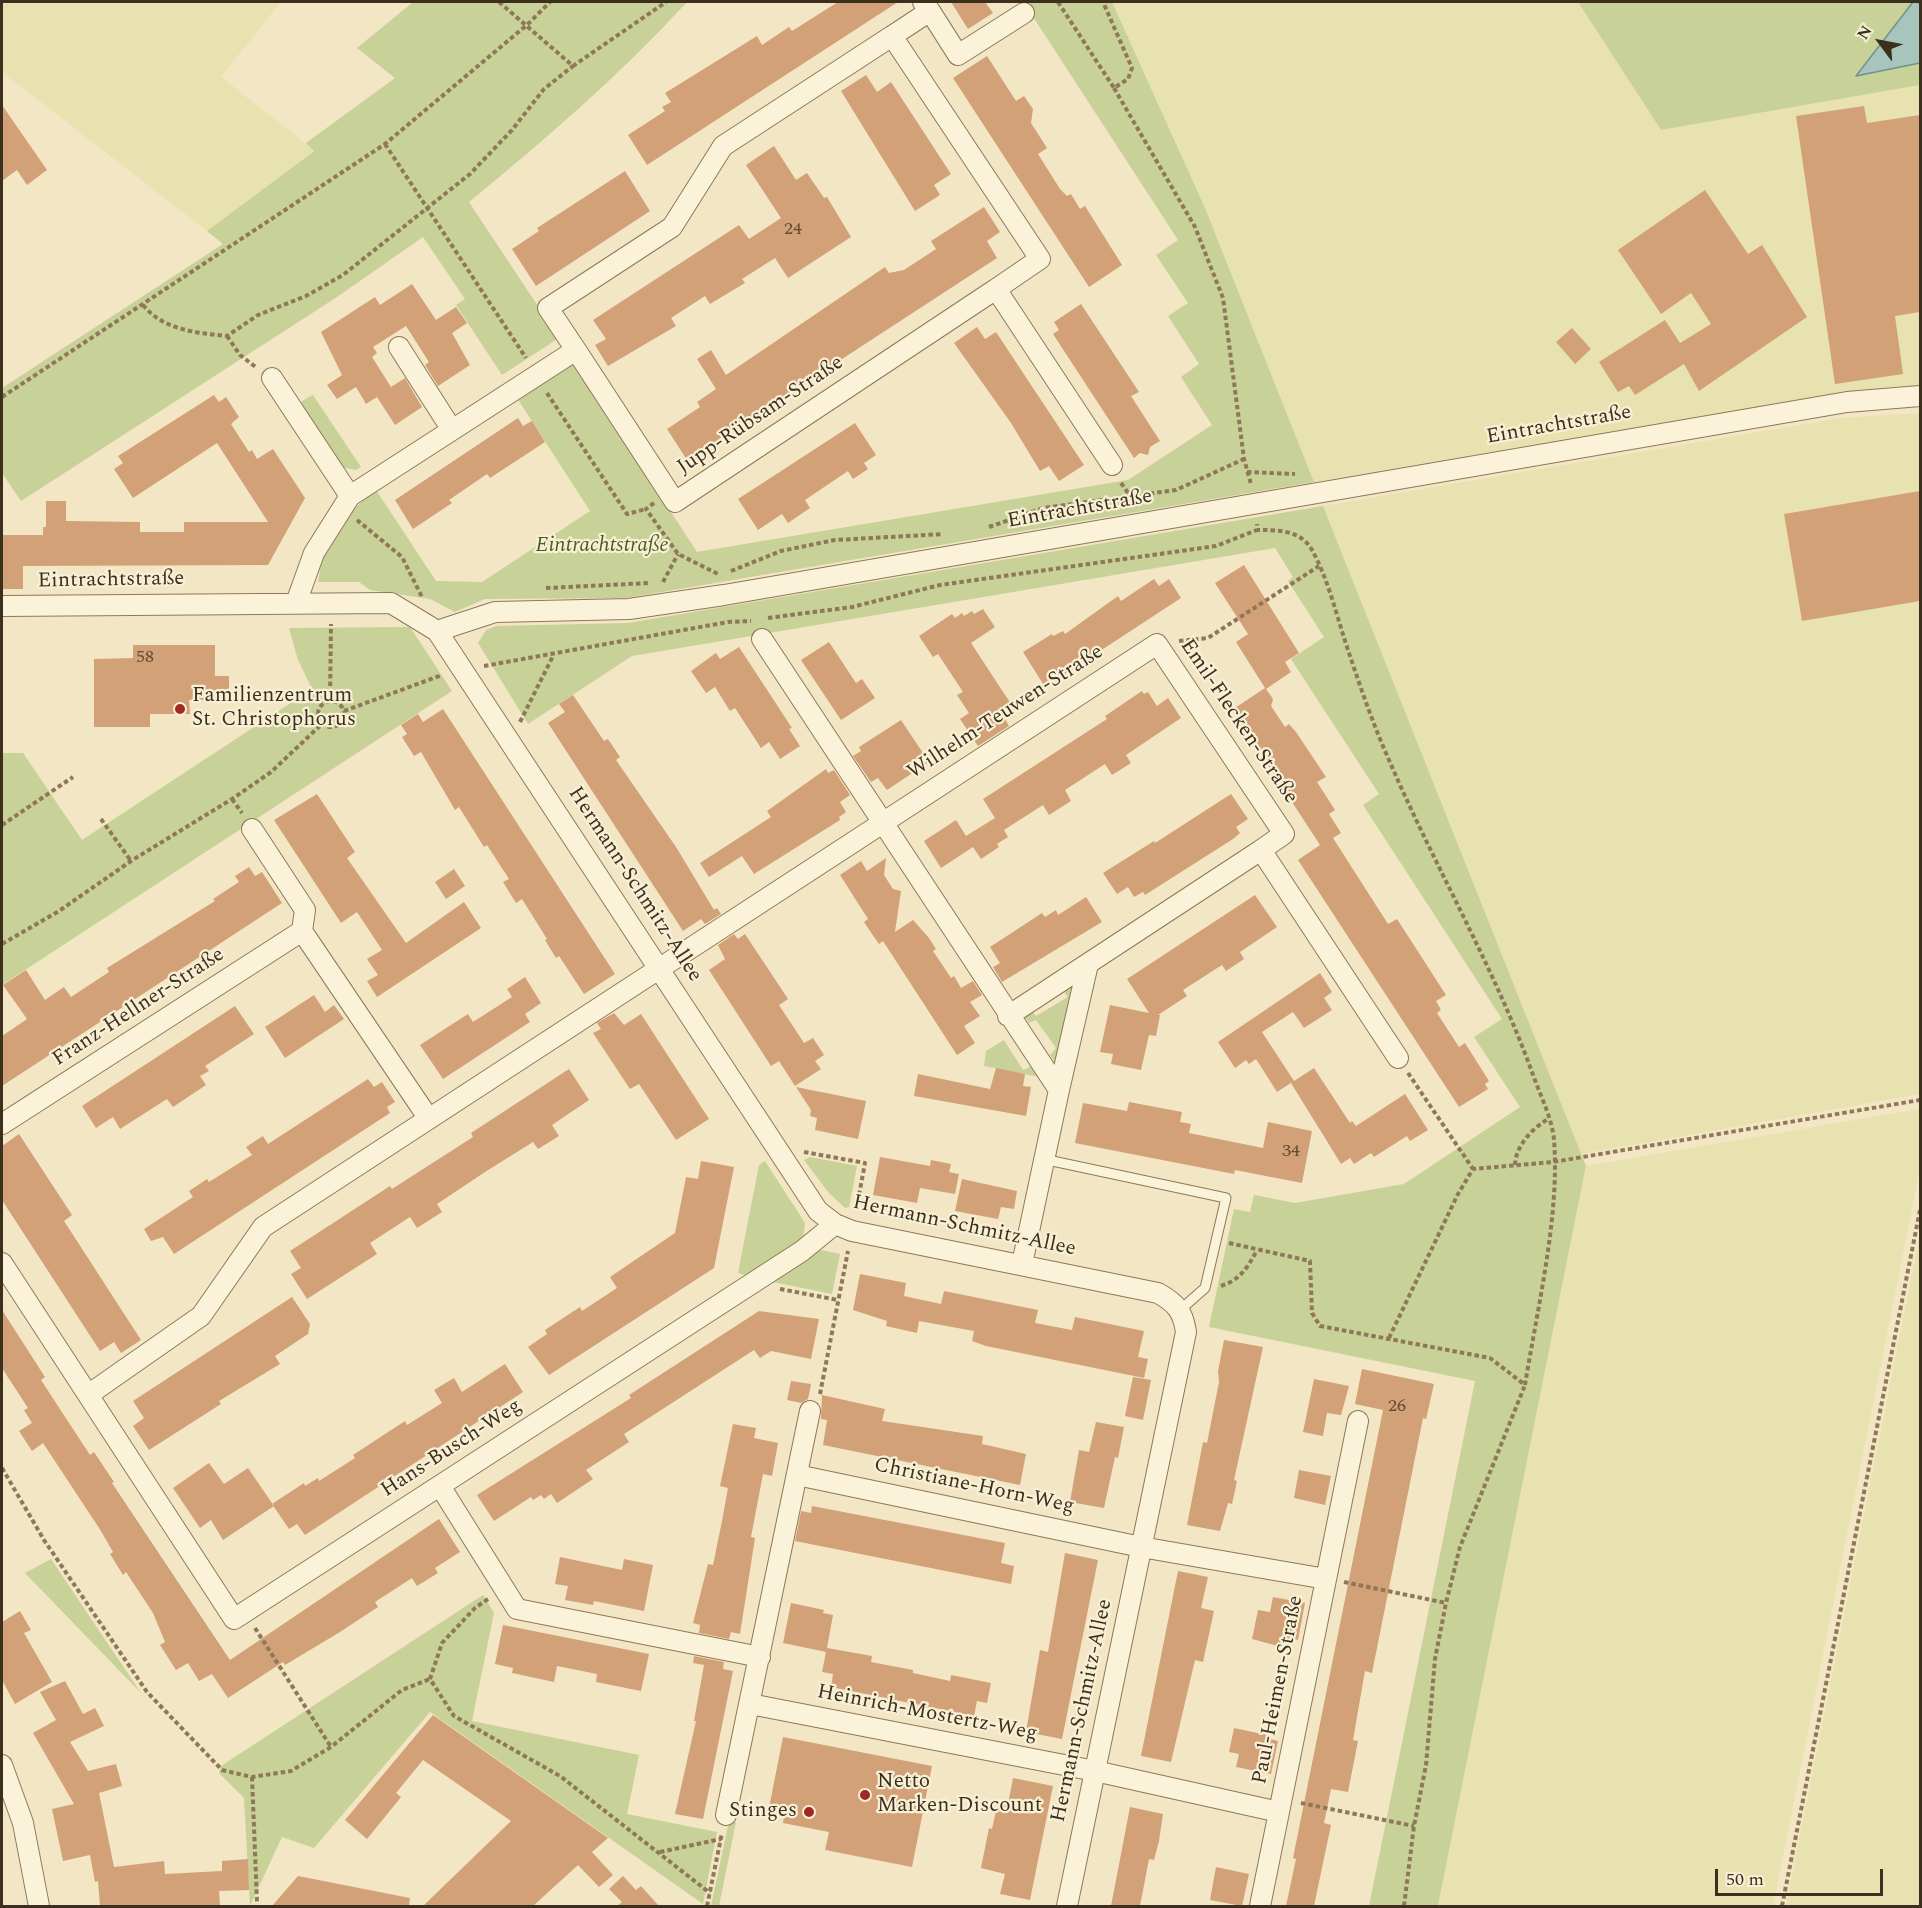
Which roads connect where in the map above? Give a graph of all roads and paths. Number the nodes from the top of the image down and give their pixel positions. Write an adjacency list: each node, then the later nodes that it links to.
1 (500, 2): 8 (path)
2 (550, 2): 8 (path)
3 (666, 2): 10 (path)
4 (1058, 2): 11 (path)
5 (1103, 2): 11 (path)
6 (927, 6): 7 (street, Jupp-Rübsam-Straße); 9 (street, Jupp-Rübsam-Straße)
7 (1024, 13)
8 (528, 24): 10 (path); 12 (path)
9 (892, 36): 14 (street, Jupp-Rübsam-Straße); 18 (street, Jupp-Rübsam-Straße)
10 (573, 66): 13 (path)
11 (1114, 88): 23 (path)
12 (385, 144): 13 (path); 15 (path)
13 (426, 206): 16 (path)
14 (996, 289): 24 (street); 25 (street, Jupp-Rübsam-Straße)
15 (143, 305): 16 (path); 21 (path)
16 (226, 336): 19 (path)
17 (399, 347): 22 (street)
18 (576, 350): 22 (street); 25 (street, Jupp-Rübsam-Straße)
19 (272, 378): 26 (street)
20 (1920, 396): 27 (street, Eintrachtstraße)
21 (2, 397)
22 (452, 430): 26 (street)
23 (1244, 459): 27 (path); 28 (path)
24 (1112, 465)
25 (668, 492): 31 (path)
26 (350, 496): 40 (street); 42 (path)
27 (1255, 505): 29 (path); 38 (street, Eintrachtstraße)
28 (984, 528)
29 (1257, 530): 32 (path); 45 (path)
30 (953, 533): 33 (path)
31 (678, 554): 33 (path); 36 (path)
32 (1319, 566): 44 (path); 67 (path)
33 (721, 575): 34 (path); 38 (path)
34 (710, 577)
35 (675, 581): 36 (path)
36 (663, 582): 37 (path)
37 (544, 588)
38 (724, 595): 42 (street, Eintrachtstraße)
39 (331, 602): 40 (street, Eintrachtstraße); 42 (street, Eintrachtstraße); 47 (path)
40 (296, 603): 41 (street, Eintrachtstraße)
41 (2, 606)
42 (437, 631): 46 (street, Hermann-Schmitz-Allee)
43 (762, 639): 53 (street)
44 (1157, 644): 53 (street, Wilhelm-Teuwen-Straße); 56 (street, Emil-Flecken-Straße)
45 (553, 656): 46 (path); 50 (path)
46 (463, 669): 48 (path); 50 (street, Hermann-Schmitz-Allee)
47 (330, 701): 48 (path); 49 (path)
48 (344, 711): 49 (path)
49 (323, 723): 57 (path)
50 (511, 742): 61 (street, Hermann-Schmitz-Allee)
51 (73, 777): 54 (path)
52 (101, 819): 57 (path)
53 (881, 823): 61 (street, Wilhelm-Teuwen-Straße); 62 (street)
54 (2, 825)
55 (252, 829): 58 (street)
56 (1261, 850): 60 (street, Emil-Flecken-Straße); 63 (street)
57 (131, 861): 59 (path)
58 (302, 931): 66 (street); 68 (street, Franz-Hellner-Straße)
59 (2, 944)
60 (1088, 964): 62 (street, Emil-Flecken-Straße); 64 (street)
61 (659, 968): 66 (street); 70 (street, Hermann-Schmitz-Allee)
62 (1008, 1016): 64 (street)
63 (1398, 1058): 73 (path)
64 (1059, 1090): 69 (street)
65 (1920, 1100): 71 (path)
66 (429, 1119): 86 (street)
67 (1548, 1119): 71 (path); 72 (path)
68 (2, 1124)
69 (1043, 1160): 76 (lane); 79 (street)
70 (785, 1162): 75 (street, Hermann-Schmitz-Allee); 75 (path)
71 (1553, 1162): 72 (path); 85 (path)
72 (1515, 1165): 73 (path)
73 (1473, 1169): 84 (path)
74 (1920, 1210): 116 (path)
75 (843, 1228): 79 (street, Hermann-Schmitz-Allee); 80 (street, Hans-Busch-Weg); 82 (path)
76 (1217, 1240): 77 (path); 81 (lane)
77 (1257, 1250): 81 (path); 84 (path)
78 (2, 1263): 86 (street)
79 (1022, 1264): 83 (street, Hermann-Schmitz-Allee)
80 (763, 1276): 82 (path); 91 (street, Hans-Busch-Weg)
81 (1205, 1288): 83 (lane)
82 (838, 1300): 87 (path)
83 (1180, 1310): 92 (street, Hermann-Schmitz-Allee)
84 (1389, 1338): 85 (path)
85 (1525, 1385): 95 (path)
86 (88, 1395): 96 (street)
87 (810, 1411): 90 (street)
88 (1358, 1421): 93 (street, Paul-Heimen-Straße)
89 (2, 1468): 103 (path)
90 (797, 1475): 92 (street, Christiane-Horn-Weg); 97 (street)
91 (440, 1486): 94 (street); 96 (street, Hans-Busch-Weg)
92 (1142, 1546): 93 (street, Paul-Heimen-Straße); 102 (street, Hermann-Schmitz-Allee)
93 (1326, 1579): 95 (path); 104 (street, Paul-Heimen-Straße)
94 (504, 1588): 97 (street); 98 (path)
95 (1446, 1603): 106 (path)
96 (245, 1612): 100 (path)
97 (760, 1658): 99 (street)
98 (430, 1679): 100 (path); 108 (path)
99 (750, 1704): 102 (street, Heinrich-Mostertz-Weg); 105 (street)
100 (331, 1747): 103 (path)
101 (2, 1765): 111 (street)
102 (1095, 1771): 104 (street, Paul-Heimen-Straße); 113 (street, Hermann-Schmitz-Allee)
103 (252, 1778): 110 (path)
104 (1280, 1805): 106 (path); 114 (street, Paul-Heimen-Straße)
105 (726, 1815): 107 (path)
106 (1414, 1826): 115 (path)
107 (721, 1839): 108 (path); 109 (path)
108 (659, 1852): 109 (path)
109 (710, 1893): 112 (path)
110 (257, 1902)
111 (39, 1906)
112 (707, 1906)
113 (1066, 1906)
114 (1260, 1906)
115 (1404, 1906)
116 (1782, 1906)

